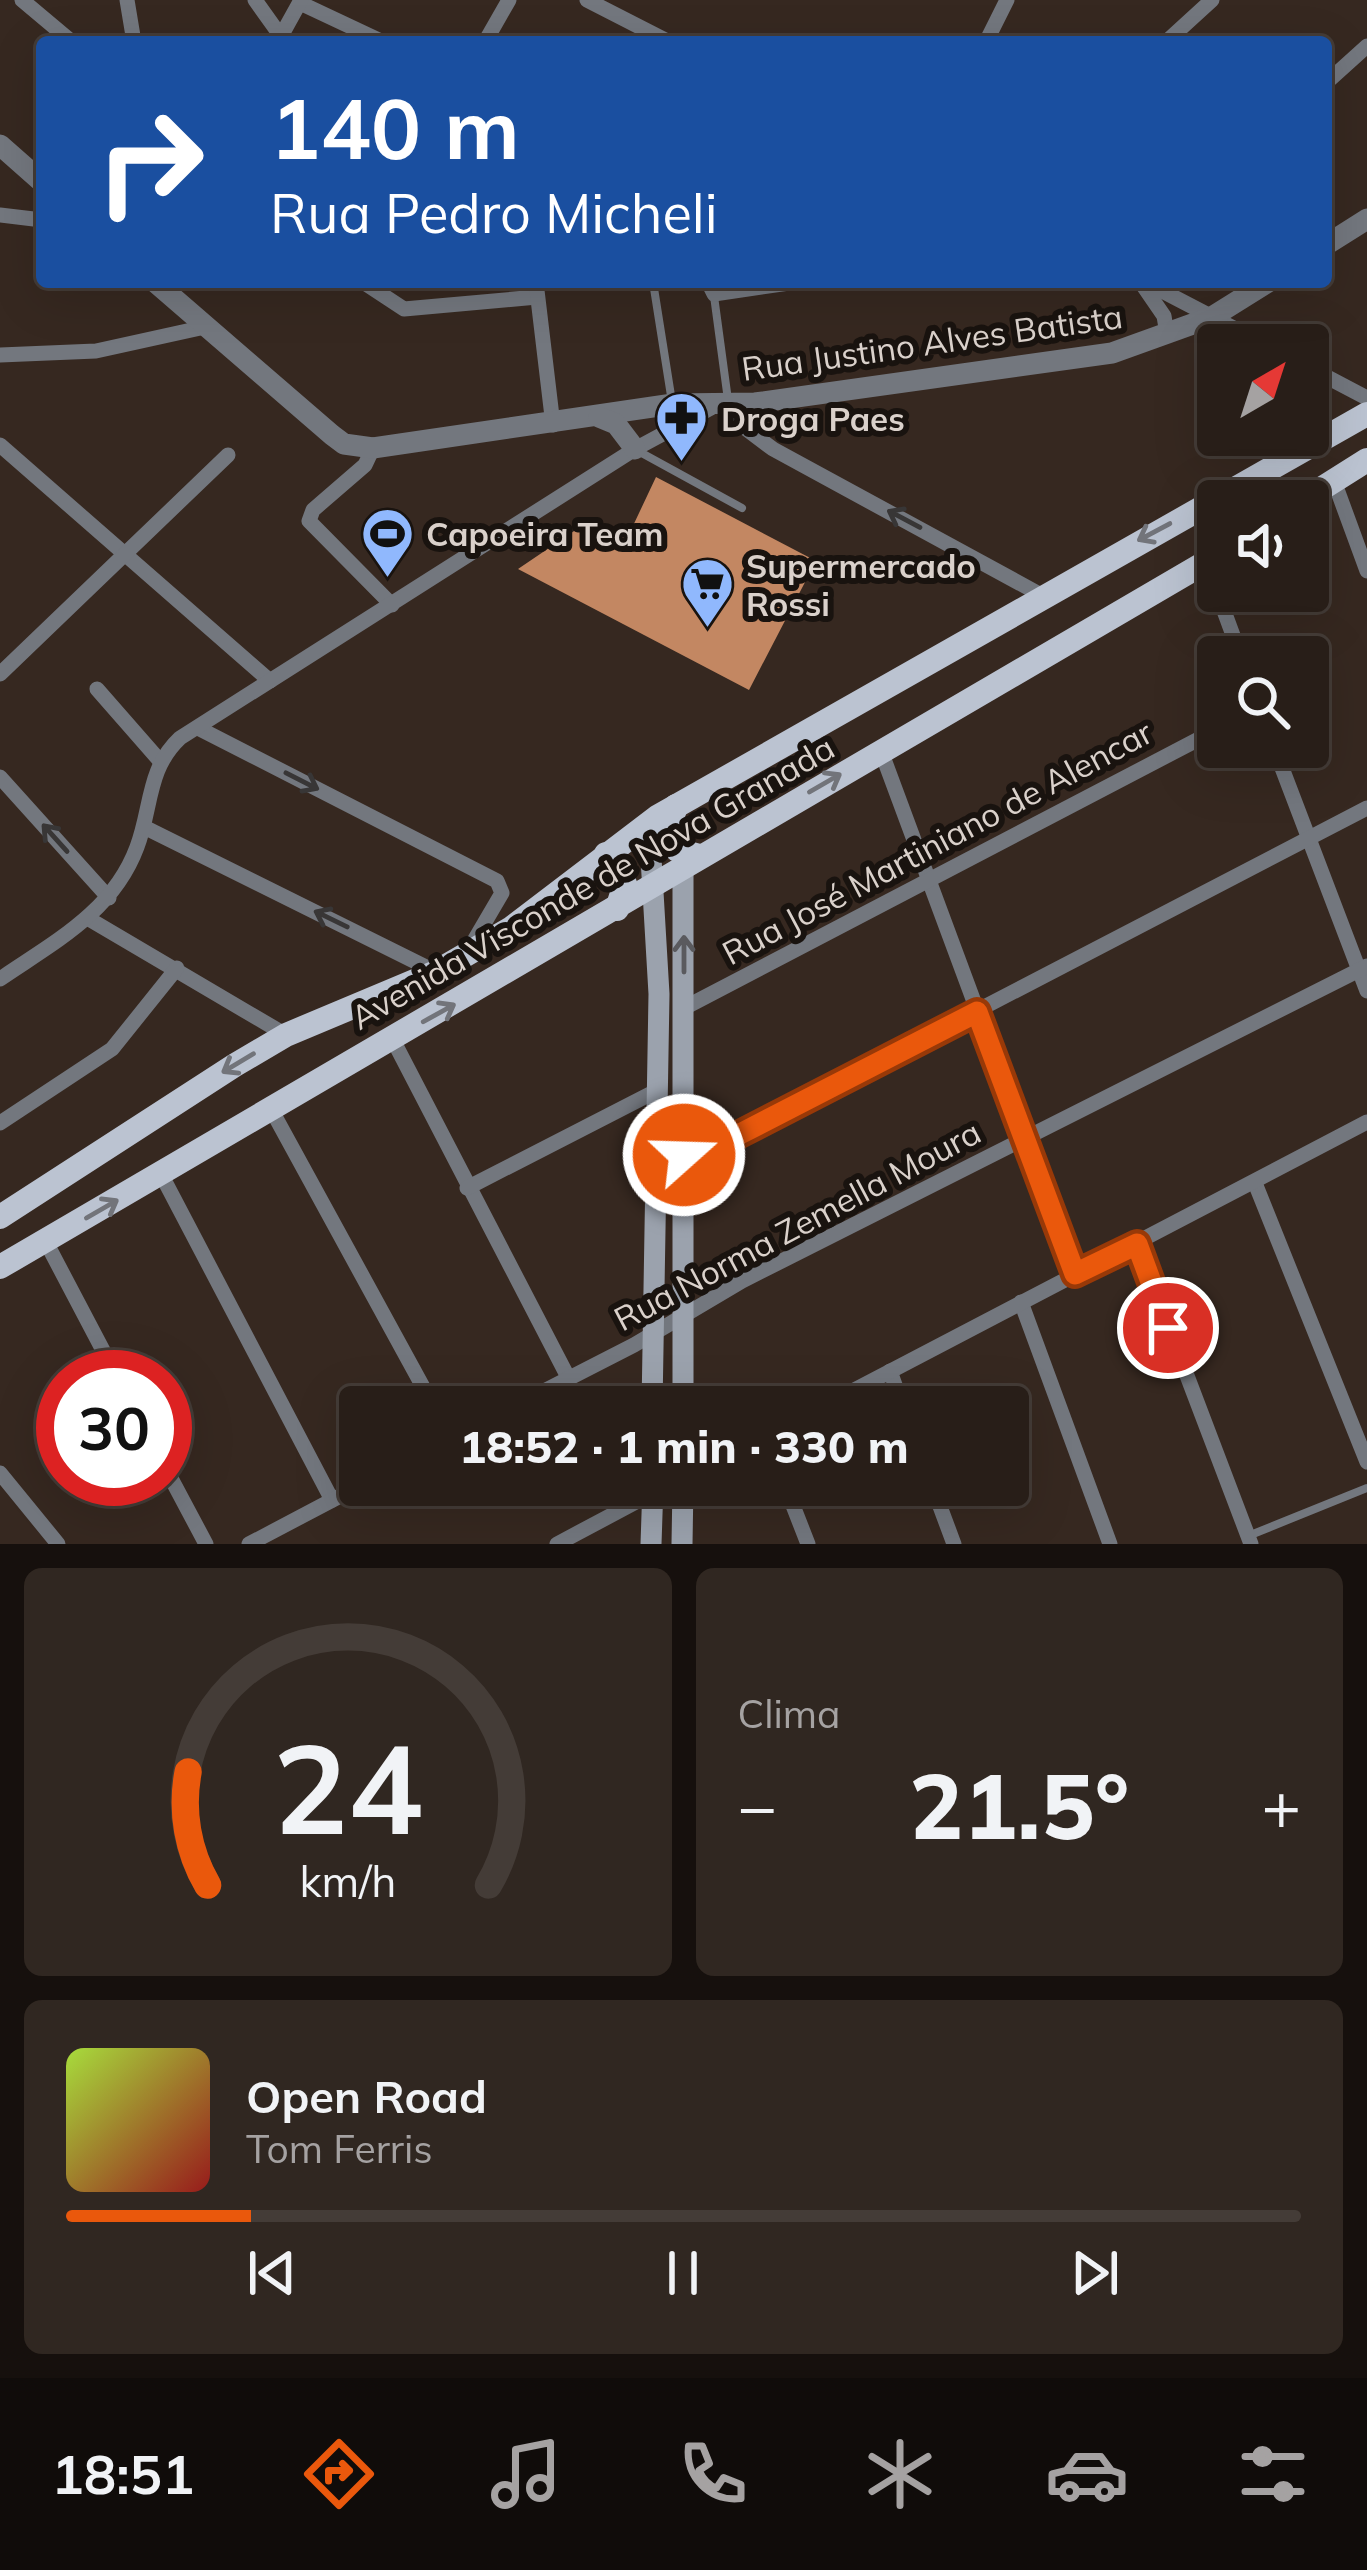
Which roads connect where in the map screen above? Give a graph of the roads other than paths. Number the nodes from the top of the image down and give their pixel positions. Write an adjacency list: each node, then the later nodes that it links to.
1 (22, 0): 9 (street)
2 (127, 0): 10 (street)
3 (255, 0): 11 (street)
4 (509, 0): 14 (street)
5 (587, 0): 15 (street)
6 (1006, 0): 16 (street)
7 (301, 2): 12 (street); 13 (street)
8 (1210, 2): 17 (street)
9 (65, 36)
10 (133, 36)
11 (280, 36)
12 (285, 36)
13 (370, 36)
14 (488, 36)
15 (657, 36)
16 (989, 36)
17 (1173, 36)
18 (1367, 46): 19 (street)
19 (1332, 77)
20 (0, 145): 21 (street)
21 (36, 177)
22 (0, 215): 23 (street)
23 (36, 219)
24 (1367, 219): 25 (street)
25 (1332, 241)
26 (372, 288): 33 (street)
27 (654, 288): 41 (lane)
28 (711, 288): 42 (lane)
29 (1146, 288): 37 (street)
30 (1154, 288): 34 (street)
31 (1258, 288): 34 (street, Rua Justino Alves Batista)
32 (172, 290): 36 (street)
33 (536, 290): 45 (street)
34 (1212, 317): 35 (street); 37 (street, Rua Justino Alves Batista)
35 (1226, 324)
36 (205, 328): 38 (street); 47 (street)
37 (1168, 334): 42 (street, Rua Justino Alves Batista)
38 (0, 356)
39 (1329, 378): 40 (street)
40 (1367, 398)
41 (673, 404): 42 (street); 44 (street)
42 (720, 407): 48 (street, Rua Justino Alves Batista); 57 (street, one-way to 42)
43 (1367, 414): 57 (main road, one-way to 57)
44 (599, 417): 45 (street); 48 (street)
45 (554, 425): 47 (street)
46 (0, 445): 54 (street)
47 (373, 448): 58 (street)
48 (635, 449): 53 (lane); 58 (street, Rua Justino Alves Batista)
49 (228, 455): 54 (street)
50 (1367, 460): 51 (main road)
51 (1334, 481): 52 (main road); 56 (street)
52 (1329, 484)
53 (742, 508)
54 (126, 550): 59 (street); 60 (street)
55 (1197, 567): 64 (main road, Avenida Visconde de Nova Granada)
56 (1367, 572)
57 (1043, 596): 69 (main road)
58 (392, 605): 60 (street, Rua Justino Alves Batista)
59 (0, 674)
60 (270, 681): 62 (street, Rua Justino Alves Batista)
61 (98, 689): 65 (street)
62 (198, 728): 65 (street, Rua Justino Alves Batista); 79 (street, one-way to 79)
63 (1197, 741): 74 (street, Rua José Martiniano de Alencar)
64 (881, 751): 73 (main road, Avenida Visconde de Nova Granada, one-way to 64); 74 (street)
65 (160, 761): 70 (street)
66 (1282, 768): 71 (street)
67 (0, 778): 76 (street, one-way to 67)
68 (1367, 808): 71 (street)
69 (666, 812): 72 (main road); 73 (main road); 75 (main road)
70 (144, 827): 76 (street); 82 (street, one-way to 70)
71 (1309, 838): 81 (street); 86 (street)
72 (606, 854): 77 (main road); 79 (main road)
73 (692, 862): 75 (main road, Avenida Visconde de Nova Granada); 85 (main road, one-way to 73)
74 (926, 881): 85 (street, Rua José Martiniano de Alencar); 86 (street)
75 (653, 886): 77 (main road, Avenida Visconde de Nova Granada); 89 (main road)
76 (109, 898): 78 (street)
77 (617, 909): 88 (main road, Avenida Visconde de Nova Granada, one-way to 77)
78 (89, 919): 80 (street); 83 (street)
79 (467, 954): 82 (main road)
80 (177, 968): 87 (street); 91 (street)
81 (1363, 968): 84 (street); 93 (street, Rua Norma Zemella Moura)
82 (436, 972): 87 (main road)
83 (0, 980)
84 (1367, 991)
85 (684, 1008): 94 (main road)
86 (977, 1012): 93 (street); 94 (street)
87 (286, 1035): 98 (main road, one-way to 98)
88 (392, 1039): 90 (main road, Avenida Visconde de Nova Granada); 97 (street)
89 (658, 1090): 97 (street); 105 (main road)
90 (271, 1109): 95 (main road, Avenida Visconde de Nova Granada); 109 (street)
91 (0, 1123)
92 (1367, 1123): 96 (street)
93 (1024, 1139): 102 (street); 104 (street, Rua Norma Zemella Moura)
94 (684, 1155): 104 (main road)
95 (161, 1174): 99 (main road, Avenida Visconde de Nova Granada, one-way to 95); 119 (street)
96 (1255, 1183): 100 (street); 115 (street)
97 (467, 1188): 108 (street)
98 (0, 1217)
99 (46, 1242): 101 (main road, Avenida Visconde de Nova Granada); 106 (street)
100 (1137, 1244): 102 (street); 126 (street)
101 (0, 1268)
102 (1075, 1274): 103 (street)
103 (1021, 1302): 107 (street); 135 (street)
104 (683, 1315): 105 (street, Rua Norma Zemella Moura); 112 (main road)
105 (651, 1335): 108 (street, Rua Norma Zemella Moura); 111 (main road)
106 (103, 1350)
107 (890, 1371): 113 (street); 114 (street)
108 (569, 1378): 110 (street, Rua Norma Zemella Moura)
109 (423, 1386)
110 (554, 1386)
111 (652, 1386)
112 (683, 1386)
113 (862, 1386)
114 (895, 1386)
115 (1367, 1462)
116 (0, 1473): 127 (street)
117 (1367, 1489): 126 (lane)
118 (339, 1496): 119 (street)
119 (332, 1500): 129 (street)
120 (186, 1506): 128 (street)
121 (626, 1506): 130 (street)
122 (656, 1506): 131 (main road)
123 (683, 1506): 132 (main road)
124 (793, 1506): 133 (street)
125 (940, 1506): 134 (street)
126 (1249, 1540)
127 (58, 1544)
128 (206, 1544)
129 (249, 1544)
130 (557, 1544)
131 (651, 1544)
132 (682, 1544)
133 (808, 1544)
134 (954, 1544)
135 (1110, 1544)

